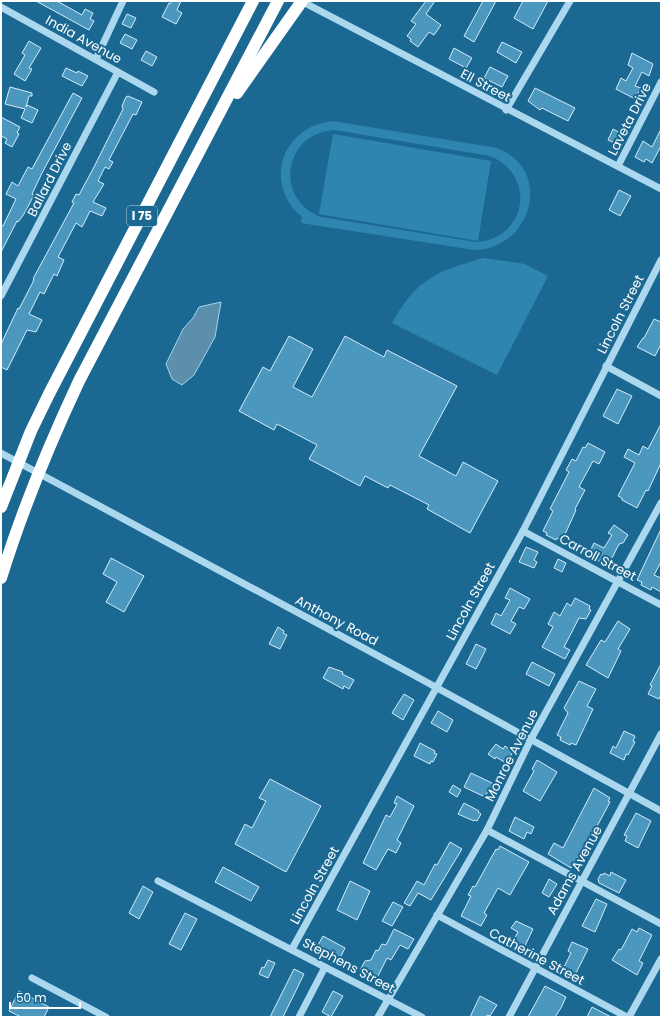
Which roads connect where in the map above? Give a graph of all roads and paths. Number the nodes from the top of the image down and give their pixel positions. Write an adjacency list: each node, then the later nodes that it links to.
1 (123, 1): 7 (street)
2 (253, 1): 20 (highway, I 75)
3 (278, 1): 12 (highway, I 75)
4 (302, 1): 11 (street, Ell Street); 12 (highway)
5 (570, 1): 11 (street)
6 (1, 7): 7 (street, India Avenue)
7 (96, 59): 8 (street, India Avenue)
8 (118, 72): 10 (street, India Avenue); 16 (street, Ballard Drive)
9 (661, 82): 13 (street, Laveta Drive)
10 (154, 92)
11 (506, 110): 13 (street, Ell Street)
12 (210, 130): 23 (highway, I 75)
13 (618, 166): 14 (street, Ell Street)
14 (661, 189)
15 (661, 260): 17 (street, Lincoln Street)
16 (1, 296)
17 (606, 366): 18 (street); 22 (street, Lincoln Street)
18 (661, 396)
19 (1, 453): 26 (street, Anthony Road)
20 (3, 502)
21 (661, 503): 24 (street, Monroe Avenue)
22 (523, 531): 24 (street, Carroll Street); 26 (street, Lincoln Street)
23 (1, 578)
24 (618, 581): 25 (street, Carroll Street); 28 (street, Monroe Avenue)
25 (661, 605)
26 (436, 687): 28 (street, Anthony Road); 36 (street, Lincoln Street)
27 (661, 734): 29 (street, Adams Avenue)
28 (531, 739): 29 (street, Anthony Road); 31 (street, Monroe Avenue)
29 (630, 793): 30 (street, Anthony Road); 33 (street, Adams Avenue)
30 (661, 811)
31 (487, 830): 33 (street); 34 (street, Monroe Avenue)
32 (158, 880): 36 (street, Stephens Street)
33 (581, 882): 35 (street); 39 (street, Adams Avenue)
34 (437, 915): 39 (street, Catherine Street); 41 (street, Monroe Avenue)
35 (661, 924)
36 (292, 949): 38 (street, Stephens Street)
37 (661, 959): 47 (street)
38 (325, 967): 41 (street, Stephens Street); 43 (street)
39 (534, 968): 46 (street, Adams Avenue); 47 (street, Catherine Street)
40 (32, 978): 42 (street)
41 (388, 1000): 44 (street, Monroe Avenue); 45 (street, Stephens Street)
42 (106, 1017)
43 (299, 1017)
44 (378, 1017)
45 (422, 1017)
46 (509, 1017)
47 (628, 1017)

